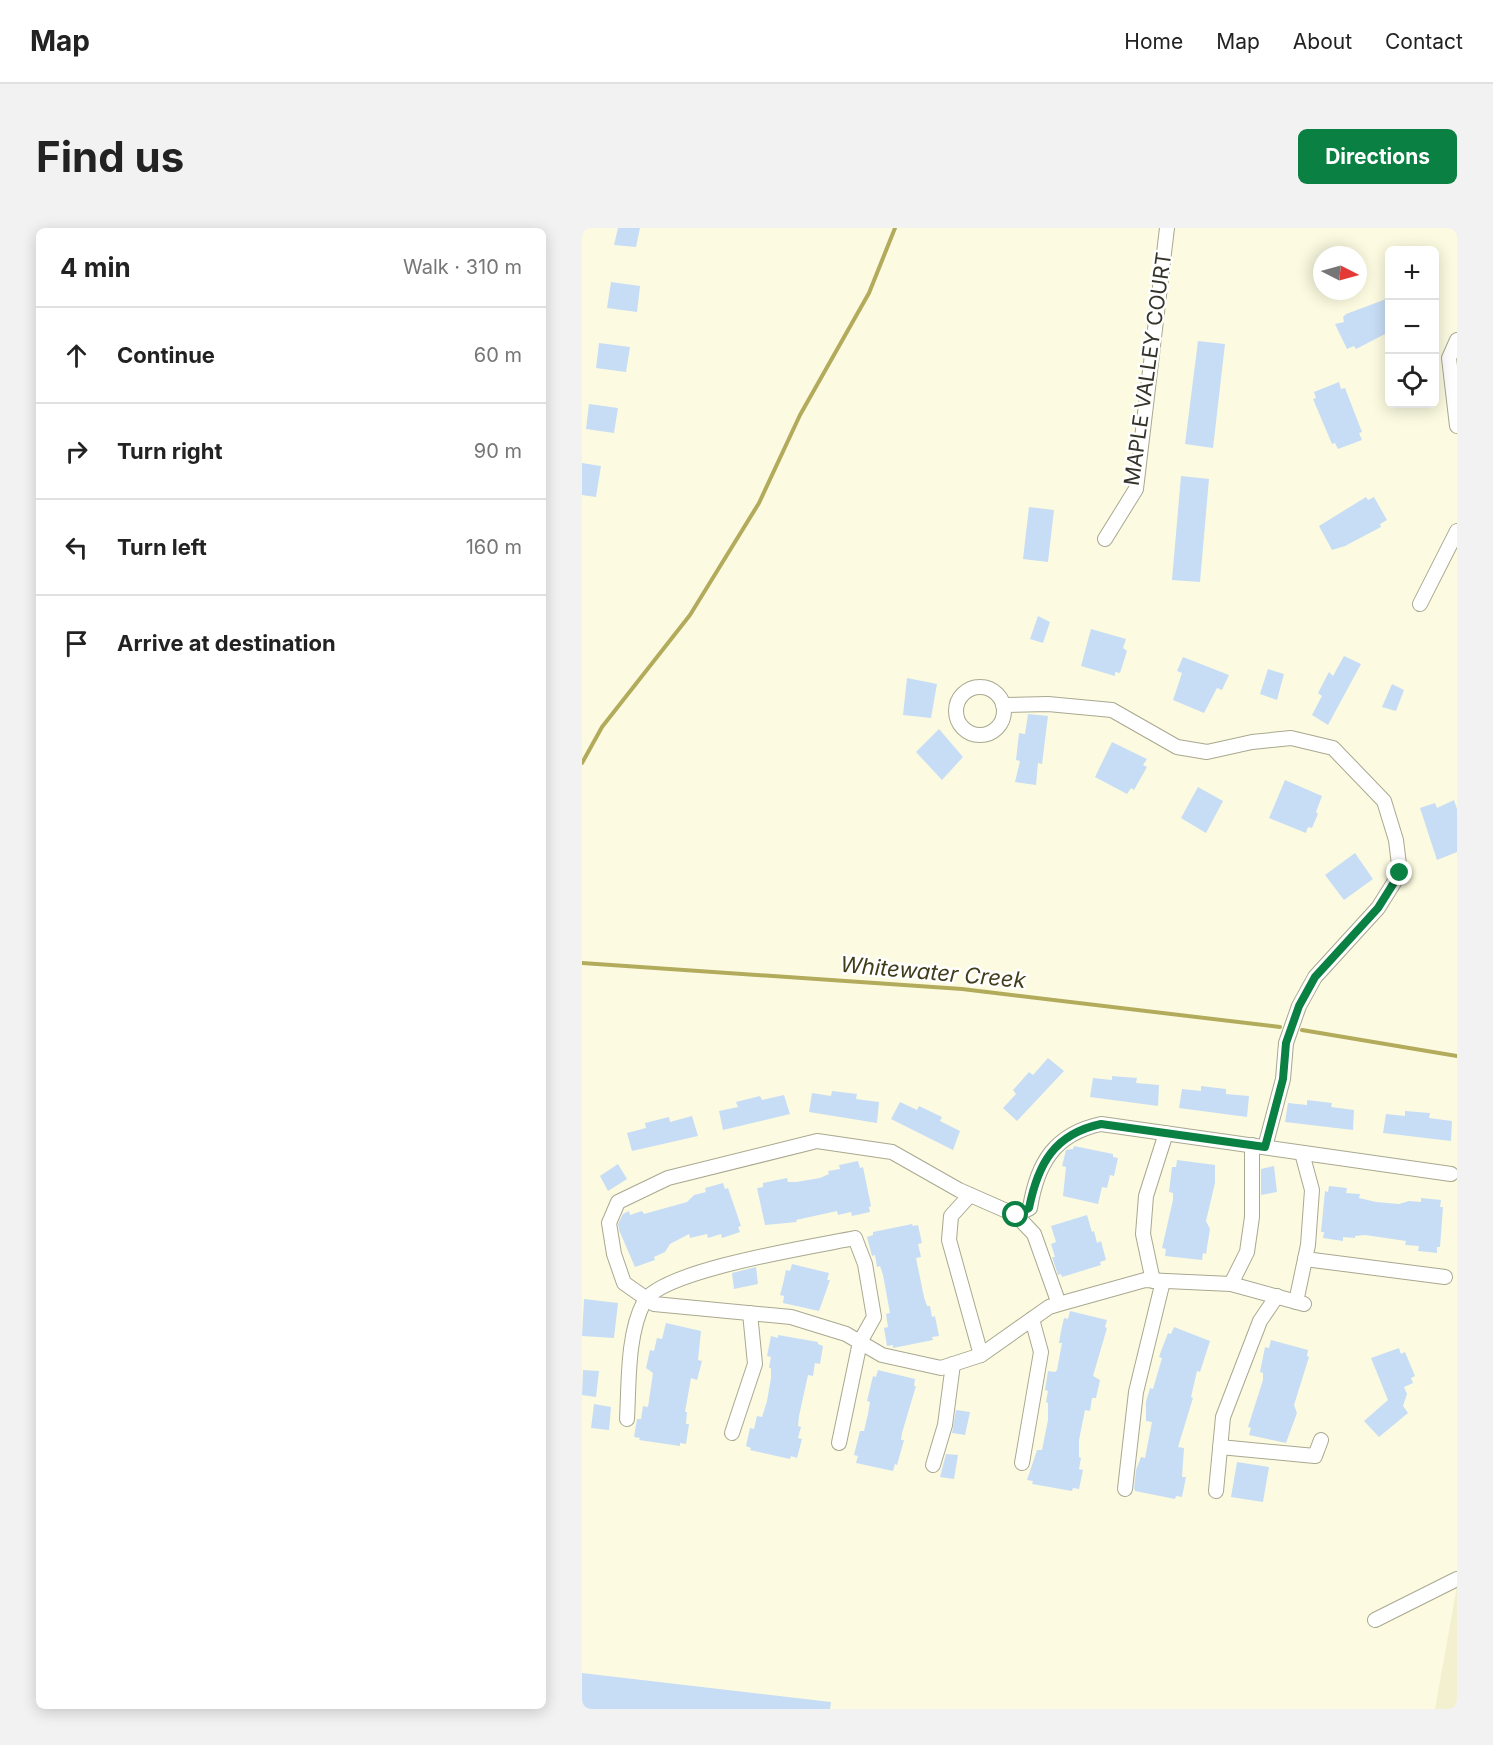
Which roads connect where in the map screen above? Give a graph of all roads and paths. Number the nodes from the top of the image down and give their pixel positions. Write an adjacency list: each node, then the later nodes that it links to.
1 (1167, 228): 5 (street, MAPLE VALLEY COURT)
2 (1457, 340): 3 (street)
3 (1457, 426)
4 (1457, 531): 6 (street)
5 (1105, 539)
6 (1420, 604)
7 (1003, 705): 9 (street)
8 (1166, 1133): 9 (street); 13 (street); 16 (street)
9 (1258, 1146): 10 (street); 17 (street)
10 (1302, 1153): 11 (street); 14 (street)
11 (1451, 1174)
12 (969, 1195): 13 (street); 19 (street); 24 (street)
13 (1016, 1215): 20 (street)
14 (1305, 1259): 15 (street); 18 (street)
15 (1445, 1277)
16 (1158, 1281): 17 (street); 20 (street); 33 (street)
17 (1231, 1284): 18 (street)
18 (1276, 1296): 30 (street)
19 (645, 1300): 21 (street); 23 (street); 26 (street)
20 (1059, 1304): 22 (street)
21 (750, 1313): 23 (street); 27 (street)
22 (1032, 1319): 24 (street); 31 (street)
23 (860, 1342): 25 (street); 29 (street)
24 (981, 1355): 25 (street)
25 (953, 1364): 32 (street)
26 (627, 1419)
27 (732, 1433)
28 (1321, 1440): 30 (street)
29 (839, 1443)
30 (1220, 1447): 34 (street)
31 (1022, 1463)
32 (933, 1465)
33 (1125, 1489)
34 (1216, 1491)
35 (1457, 1579): 36 (street)
36 (1375, 1620)

